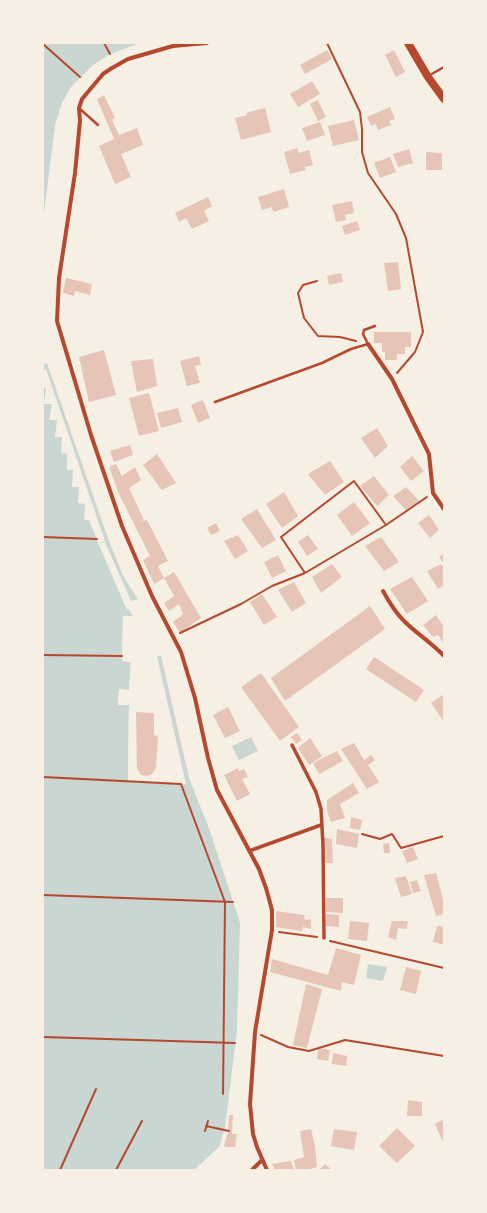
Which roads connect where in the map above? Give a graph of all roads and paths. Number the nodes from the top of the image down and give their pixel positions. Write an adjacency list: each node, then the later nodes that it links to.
1 (104, 43): 6 (path)
2 (208, 43): 11 (street)
3 (328, 43): 16 (path)
4 (408, 43): 9 (main road)
5 (43, 44): 8 (path)
6 (110, 54)
7 (444, 67): 9 (lane)
8 (80, 77)
9 (428, 77): 10 (main road)
10 (444, 99)
11 (80, 108): 12 (lane); 25 (street)
12 (98, 125)
13 (316, 281): 15 (path)
14 (375, 326): 15 (lane)
15 (368, 344): 16 (street); 17 (lane)
16 (392, 379): 18 (street)
17 (215, 402)
18 (433, 492): 19 (street); 20 (path)
19 (444, 509)
20 (386, 525): 23 (path); 23 (path)
21 (43, 537): 22 (path)
22 (96, 539)
23 (305, 573): 25 (path)
24 (383, 591): 28 (street)
25 (173, 636): 34 (street)
26 (43, 655): 27 (path)
27 (122, 656)
28 (444, 656)
29 (292, 745): 31 (street)
30 (43, 777): 36 (path)
31 (321, 825): 34 (street); 39 (street)
32 (362, 834): 33 (path)
33 (444, 836)
34 (249, 851): 38 (street)
35 (43, 895): 36 (path)
36 (225, 902): 37 (path); 43 (path)
37 (233, 902)
38 (272, 930): 39 (path); 41 (street)
39 (324, 938): 40 (path)
40 (444, 968)
41 (255, 1032): 45 (path); 53 (street)
42 (43, 1037): 43 (path)
43 (224, 1042): 44 (path); 47 (path)
44 (235, 1043)
45 (444, 1056)
46 (96, 1089): 54 (path)
47 (223, 1094)
48 (142, 1121): 55 (path)
49 (208, 1121): 50 (path)
50 (206, 1126): 51 (path); 52 (path)
51 (204, 1131)
52 (229, 1131)
53 (262, 1160): 56 (street); 57 (street)
54 (60, 1170)
55 (116, 1170)
56 (252, 1170)
57 (267, 1170)

